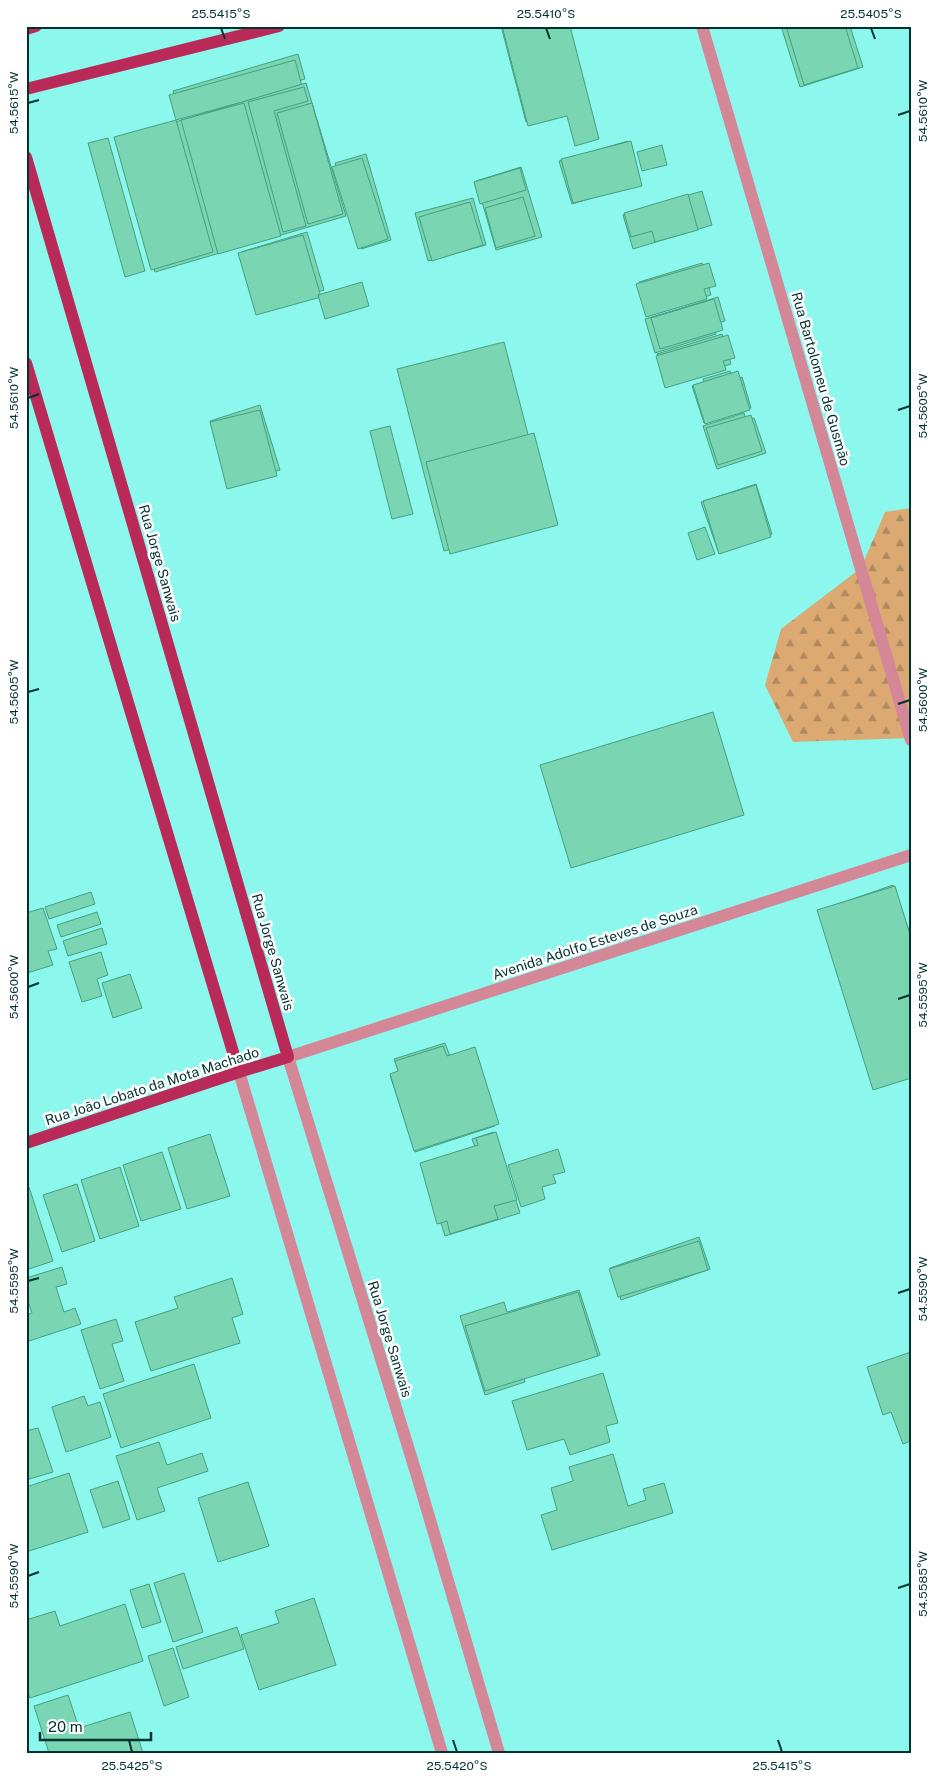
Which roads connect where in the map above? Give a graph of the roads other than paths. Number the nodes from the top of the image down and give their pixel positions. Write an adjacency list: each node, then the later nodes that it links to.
1 (36, 26): 4 (main road)
2 (279, 26): 5 (main road)
3 (702, 26): 8 (street, Rua Bartolomeu de Gusmão)
4 (26, 29)
5 (26, 89)
6 (26, 157): 10 (main road, Rua Jorge Sanwais)
7 (26, 363): 11 (main road)
8 (911, 740)
9 (911, 855): 10 (street, Avenida Adolfo Esteves de Souza)
10 (288, 1057): 11 (main road, Rua João Lobato da Mota Machado); 14 (street, Rua Jorge Sanwais)
11 (239, 1072): 12 (main road, Rua João Lobato da Mota Machado); 13 (street)
12 (26, 1143)
13 (442, 1753)
14 (499, 1753)

